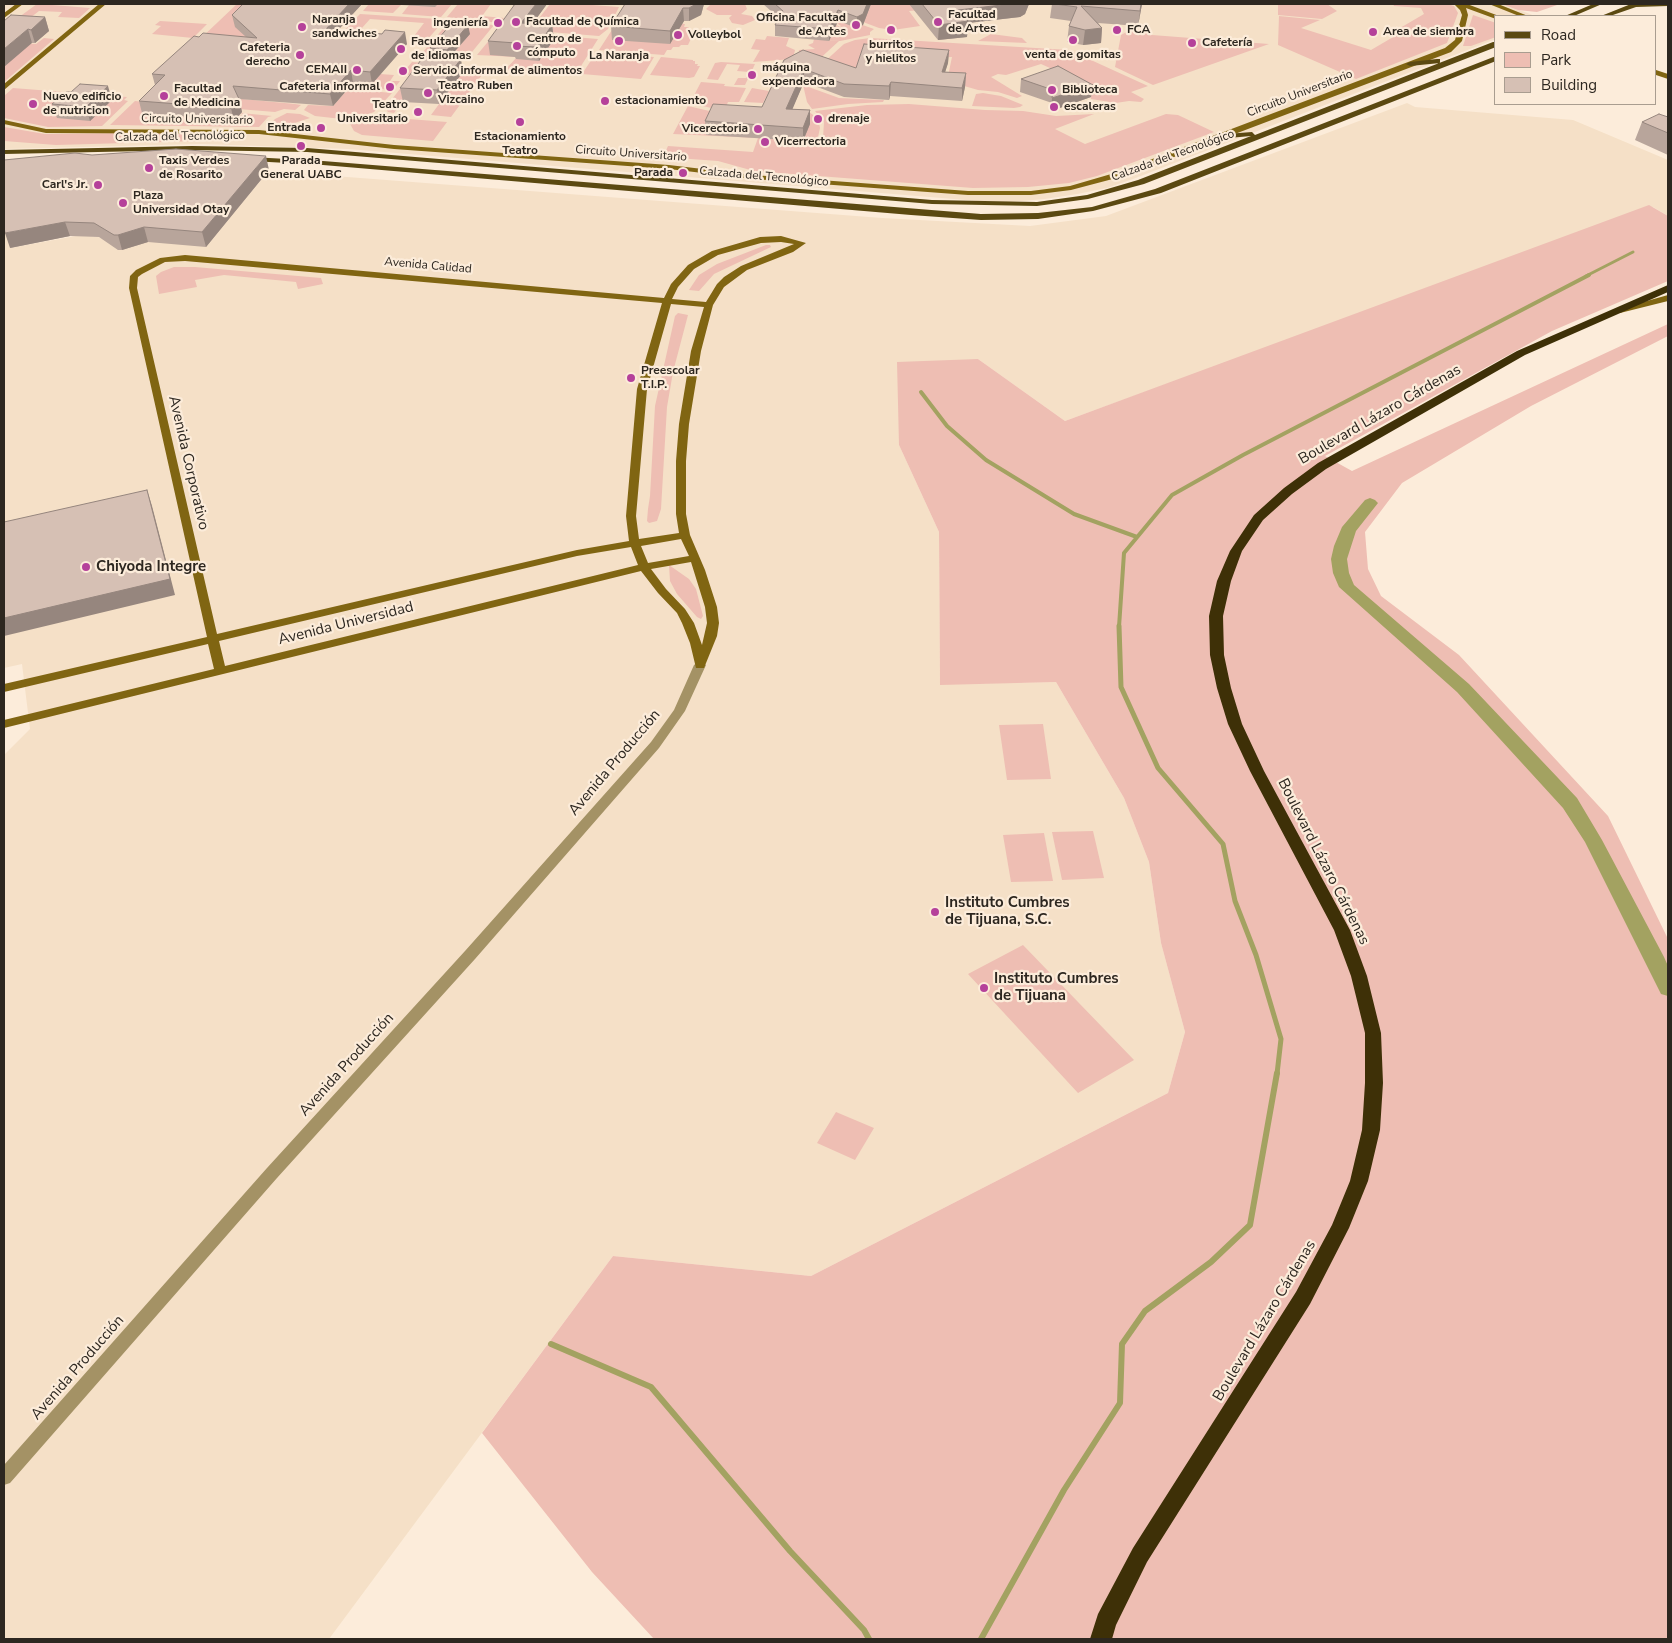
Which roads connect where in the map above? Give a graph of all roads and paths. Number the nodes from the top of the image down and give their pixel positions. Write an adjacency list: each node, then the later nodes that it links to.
1 (20, 4): 14 (street)
2 (88, 4): 3 (street)
3 (103, 4): 22 (street)
4 (1457, 4): 19 (street, Circuito Universitario)
5 (1461, 4): 15 (street)
6 (1492, 4): 10 (street)
7 (1636, 4): 8 (main road); 13 (main road)
8 (1668, 4)
9 (1602, 6): 11 (main road); 12 (main road)
10 (1522, 15)
11 (1571, 15)
12 (1585, 15)
13 (1607, 15)
14 (4, 16)
15 (1494, 16)
16 (1494, 45): 17 (main road, Calzada del Tecnológico)
17 (1457, 58): 19 (main road); 20 (main road, Calzada del Tecnológico)
18 (1494, 59): 21 (main road, Calzada del Tecnológico)
19 (1410, 64): 25 (street, Circuito Universitario)
20 (1407, 78): 21 (main road); 24 (main road, Calzada del Tecnológico)
21 (1424, 86): 29 (main road, Calzada del Tecnológico)
22 (4, 88)
23 (4, 122): 25 (street, Circuito Universitario)
24 (1267, 133): 25 (main road); 27 (main road, Calzada del Tecnológico)
25 (1217, 137)
26 (4, 145): 27 (main road)
27 (58, 151): 28 (main road, Calzada del Tecnológico)
28 (4, 152)
29 (242, 159)
30 (145, 267): 33 (street, Avenida Calidad); 40 (street, Avenida Corporativo)
31 (1668, 288): 35 (highway, Boulevard Lázaro Cárdenas)
32 (1668, 298): 35 (street)
33 (667, 301): 34 (street, Avenida Calidad); 34 (street, Avenida Producción); 37 (street, Avenida Producción)
34 (709, 305): 36 (street, Avenida Producción)
35 (1614, 311): 46 (highway, Boulevard Lázaro Cárdenas)
36 (685, 535): 37 (street, Avenida Universidad); 38 (street, Avenida Producción)
37 (634, 542): 39 (street, Avenida Producción); 40 (street, Avenida Universidad)
38 (695, 558): 39 (street, Avenida Universidad); 41 (street, Avenida Producción)
39 (644, 567): 41 (street, Avenida Producción); 42 (street, Avenida Universidad)
40 (212, 638): 42 (street, Avenida Corporativo); 43 (street, Avenida Universidad)
41 (700, 665): 45 (street, Avenida Producción)
42 (220, 671): 44 (street, Avenida Universidad)
43 (4, 688)
44 (4, 724)
45 (4, 1477)
46 (1101, 1639)

